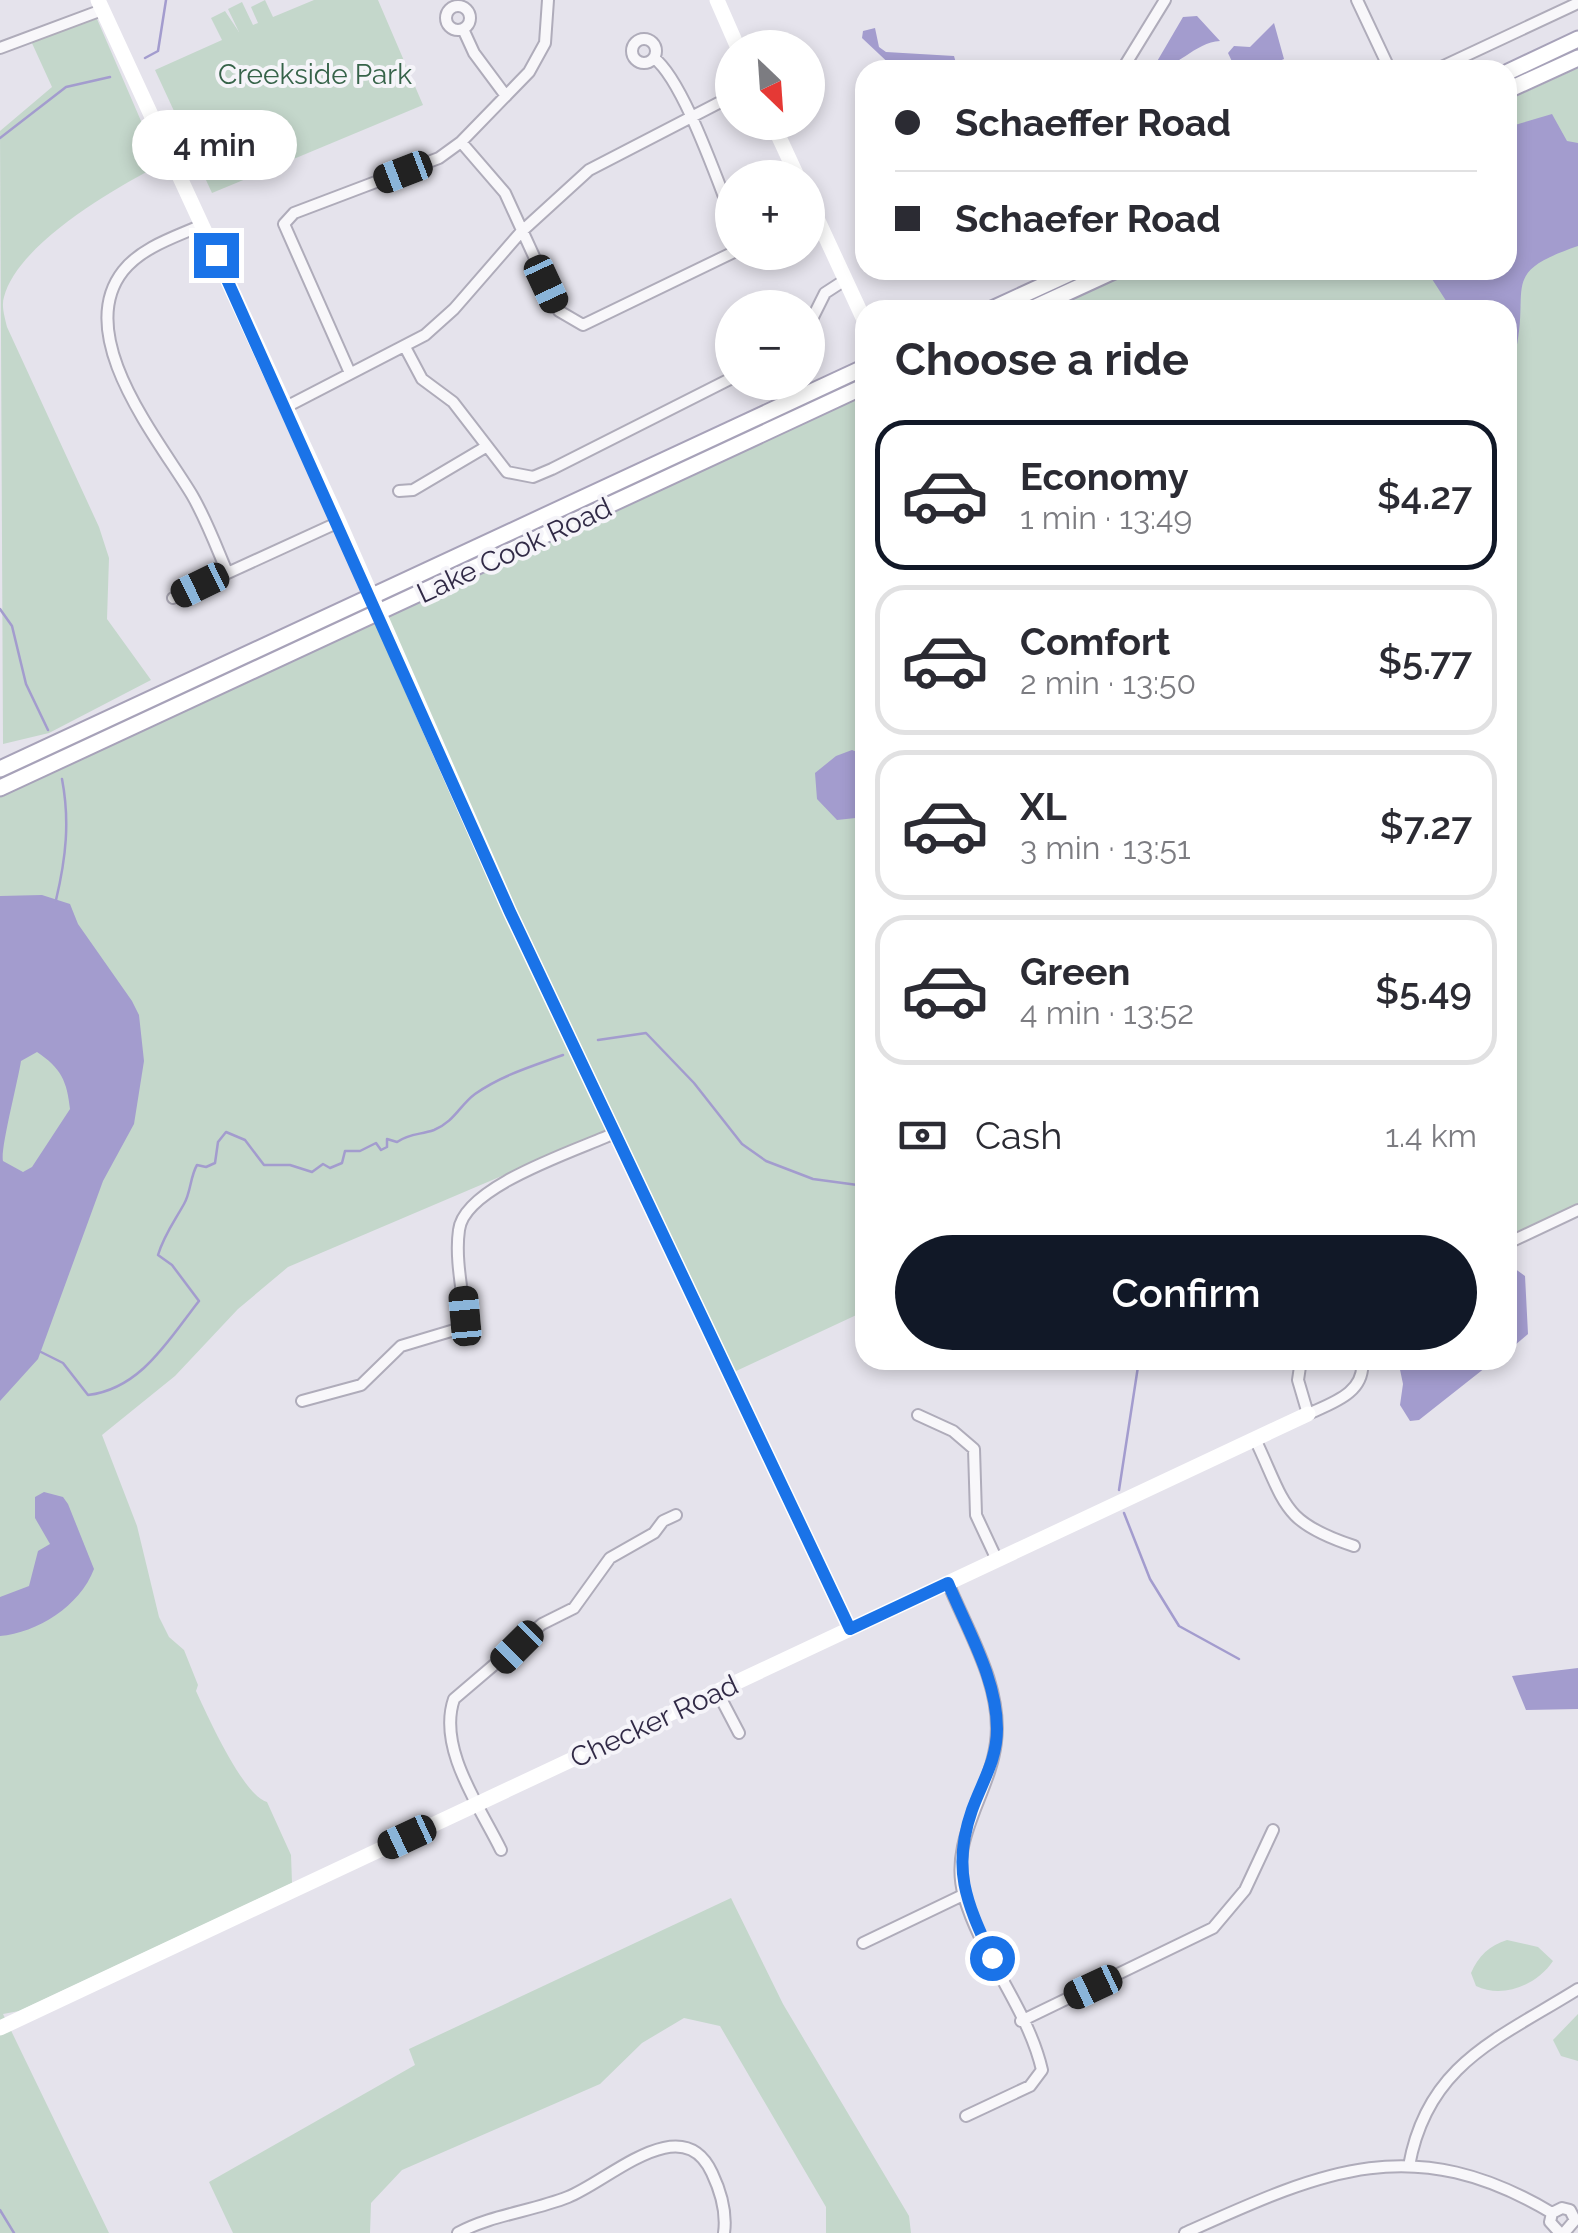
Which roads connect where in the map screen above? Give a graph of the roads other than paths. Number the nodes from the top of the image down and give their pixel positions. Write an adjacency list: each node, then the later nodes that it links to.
1 (548, 0): 18 (street)
2 (717, 0): 8 (street)
3 (1164, 0): 13 (street)
4 (1357, 0): 14 (street)
5 (1570, 4): 15 (street)
6 (100, 5): 10 (street); 23 (street)
7 (463, 29): 18 (street)
8 (730, 30)
9 (1578, 39): 16 (street)
10 (0, 48)
11 (654, 58): 20 (street)
12 (1578, 58): 17 (street)
13 (1128, 60)
14 (1385, 60)
15 (1455, 60)
16 (1517, 68)
17 (1517, 86)
18 (506, 96): 21 (street)
19 (715, 104): 20 (street)
20 (689, 115): 22 (street); 24 (street)
21 (461, 142): 24 (street); 36 (street)
22 (715, 177)
23 (202, 224): 39 (street); 43 (street)
24 (522, 232): 26 (street); 34 (street)
25 (825, 236): 27 (street)
26 (715, 261)
27 (845, 280): 30 (street); 33 (street)
28 (1055, 280): 31 (street)
29 (1094, 280): 32 (street)
30 (825, 293)
31 (1012, 300)
32 (1051, 300)
33 (855, 301)
34 (405, 347): 36 (street); 40 (street)
35 (855, 372): 45 (street, Lake Cook Road)
36 (350, 373): 39 (street)
37 (715, 386): 40 (street)
38 (855, 390): 45 (street, Lake Cook Road)
39 (286, 408): 42 (street)
40 (484, 448): 41 (street)
41 (399, 491)
42 (339, 522): 43 (street); 45 (street)
43 (227, 572): 44 (street)
44 (173, 598)
45 (375, 604): 46 (street, Lake Cook Road); 47 (street, Lake Cook Road); 48 (street)
46 (0, 769)
47 (0, 788)
48 (615, 1133): 53 (street); 61 (street)
49 (1578, 1210): 50 (street)
50 (1517, 1239)
51 (1300, 1370): 54 (street)
52 (1361, 1370): 54 (street)
53 (302, 1400)
54 (1308, 1414): 56 (street, Checker Road)
55 (918, 1415): 59 (street)
56 (1255, 1439): 58 (street); 59 (street, Checker Road)
57 (676, 1515): 64 (street)
58 (1354, 1546)
59 (996, 1560): 60 (street, Checker Road)
60 (948, 1583): 61 (street, Checker Road); 67 (street)
61 (850, 1629): 62 (street, Checker Road)
62 (717, 1691): 63 (street); 64 (street, Checker Road)
63 (739, 1733)
64 (478, 1803): 66 (street); 71 (street, Checker Road)
65 (1273, 1830): 70 (street)
66 (501, 1850)
67 (963, 1895): 68 (street); 70 (street)
68 (863, 1944)
69 (1578, 1989): 73 (street)
70 (1021, 2021): 72 (street)
71 (0, 2028)
72 (966, 2116)
73 (1409, 2166): 74 (street); 77 (street)
74 (1552, 2213): 78 (street); 78 (street)
75 (458, 2233): 76 (street)
76 (724, 2233)
77 (1185, 2233)
78 (1562, 2233)

